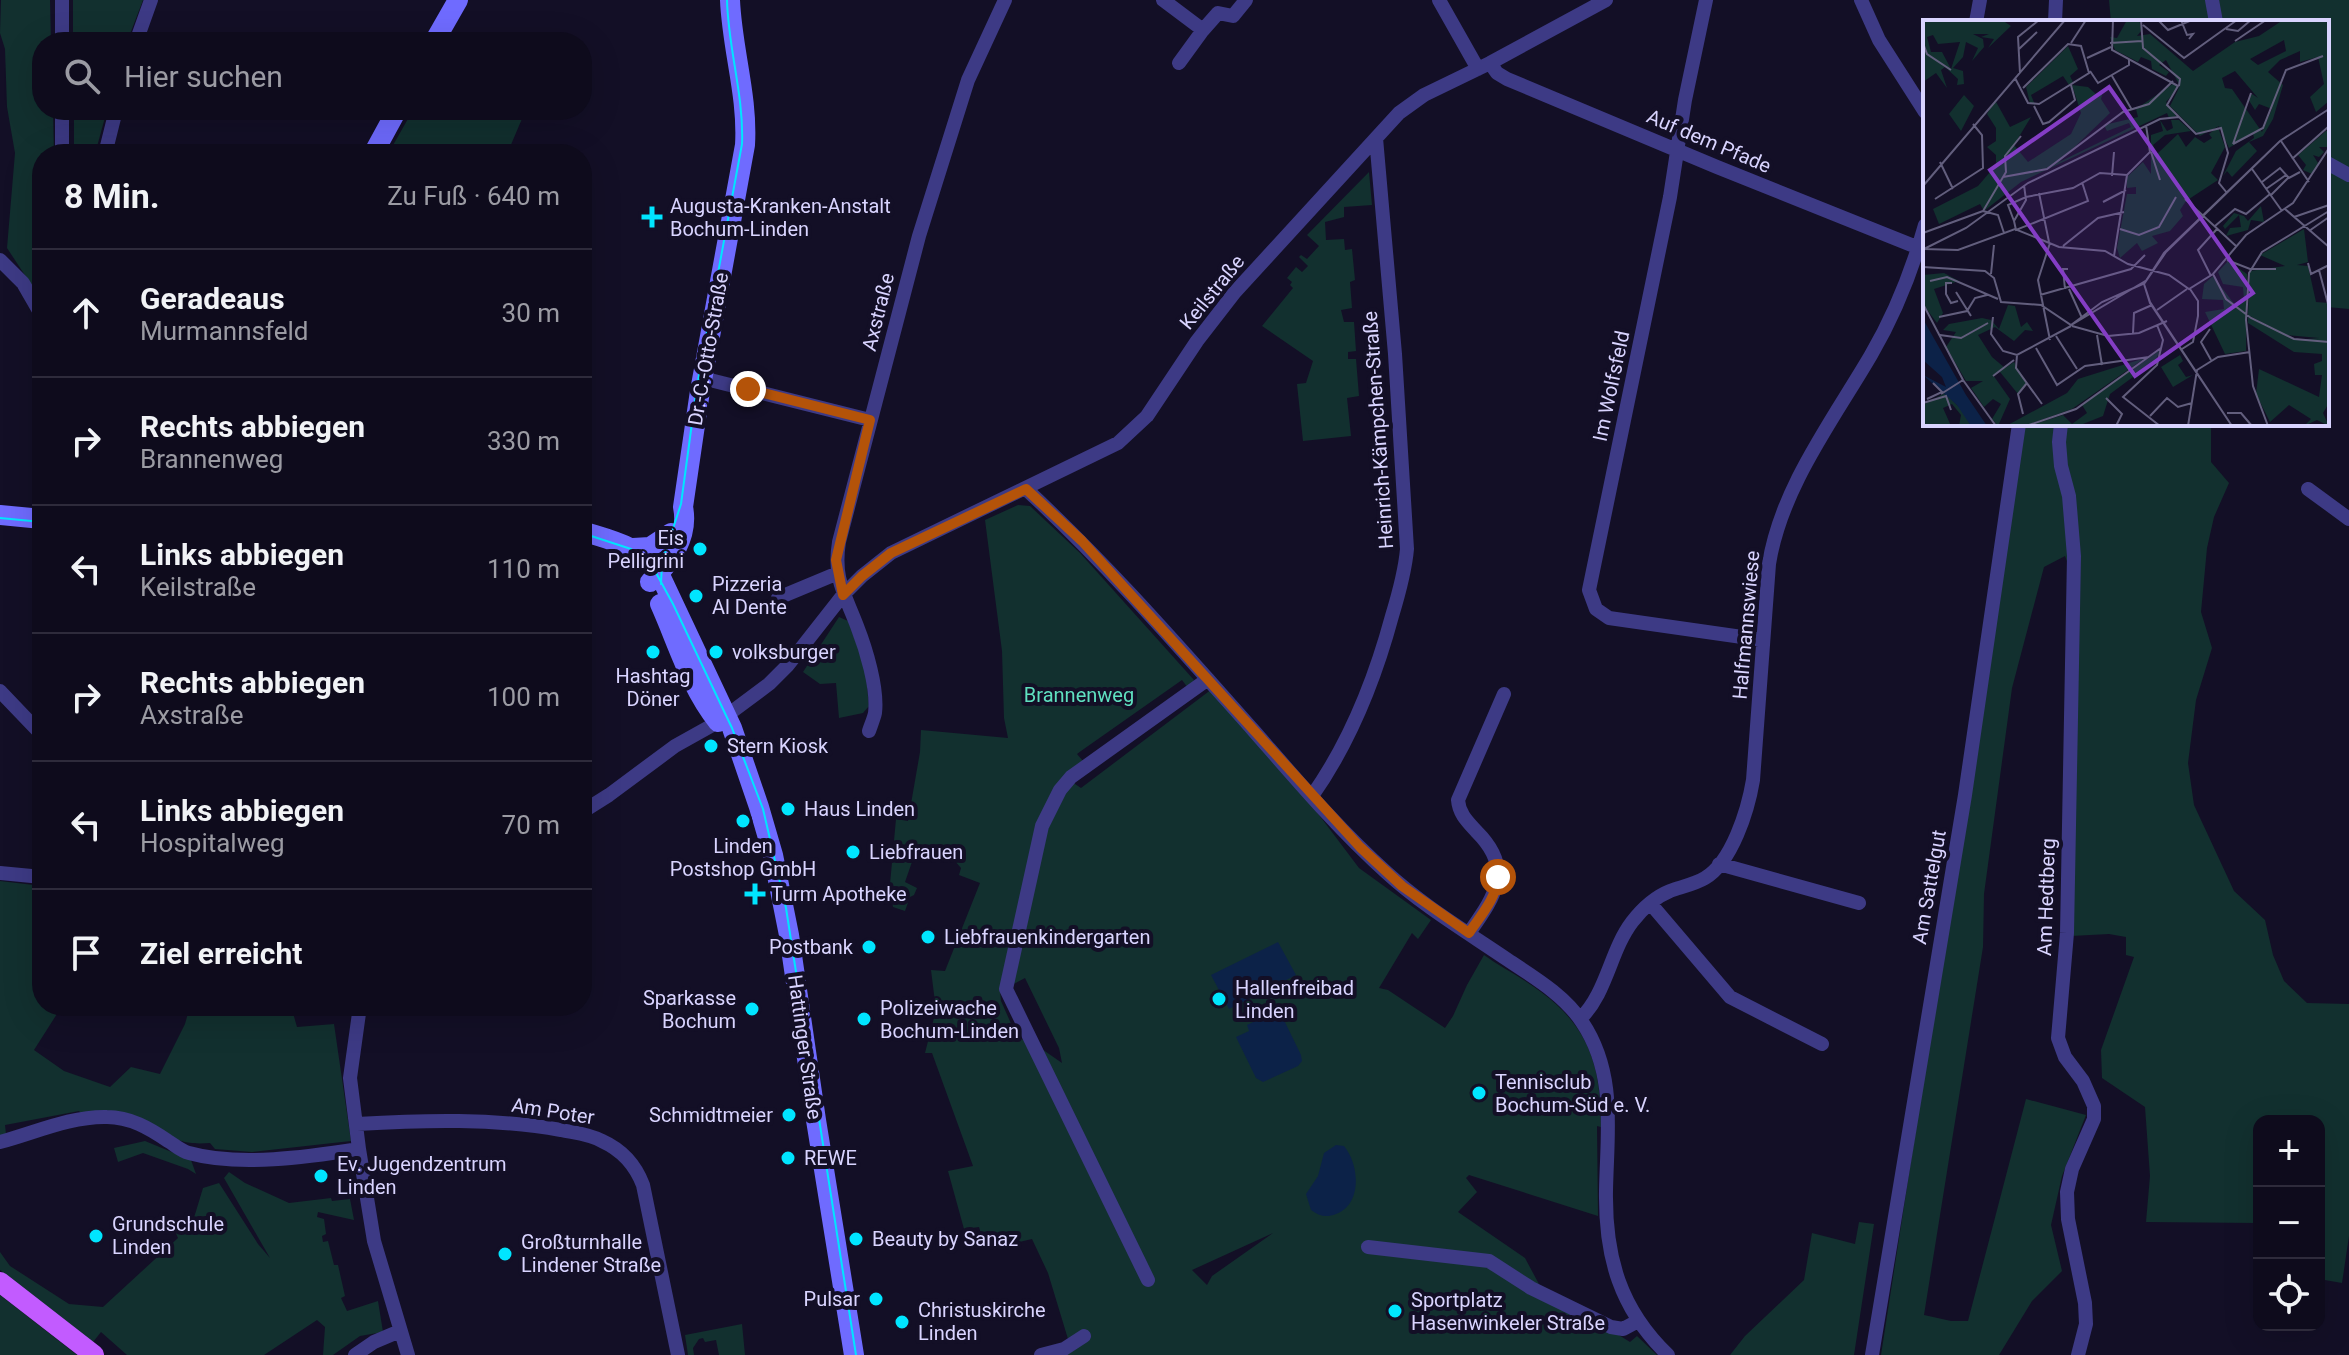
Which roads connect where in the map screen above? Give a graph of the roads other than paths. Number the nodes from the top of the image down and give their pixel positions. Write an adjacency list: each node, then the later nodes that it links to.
1 (62, 0): 19 (street)
2 (151, 0): 20 (street)
3 (458, 0): 21 (street)
4 (730, 0): 39 (street, Dr.-C.-Otto-Straße)
5 (1005, 0): 40 (street, Axstraße)
6 (1163, 0): 18 (street)
7 (1246, 0): 18 (street)
8 (1439, 0): 23 (street, Auf dem Pfade)
9 (1606, 0): 23 (street, Keilstraße)
10 (1706, 0): 32 (street, Im Wolfsfeld)
11 (1861, 0): 24 (street)
12 (1980, 0): 15 (street)
13 (2056, 0): 16 (street)
14 (2212, 0): 17 (street)
15 (1976, 20)
16 (2055, 20)
17 (2216, 20)
18 (1203, 30): 22 (street)
19 (62, 32)
20 (140, 32)
21 (440, 32)
22 (1179, 63)
23 (1484, 66): 28 (street, Keilstraße); 32 (street, Auf dem Pfade)
24 (1923, 109)
25 (62, 120): 29 (street)
26 (114, 120): 30 (street)
27 (392, 120): 31 (street)
28 (1376, 138): 43 (street, Keilstraße); 64 (street, Heinrich-Kämpchen-Straße)
29 (62, 144)
30 (108, 144)
31 (378, 144)
32 (1676, 149): 36 (street, Auf dem Pfade); 57 (street, Im Wolfsfeld)
33 (2329, 164): 34 (street)
34 (2349, 175)
35 (1923, 233): 36 (street, Halfmannswiese)
36 (1919, 248): 57 (street, Halfmannswiese)
37 (0, 260): 38 (street)
38 (32, 299)
39 (702, 378): 40 (street); 45 (street, Dr.-C.-Otto-Straße)
40 (870, 420): 53 (street, Axstraße)
41 (2019, 426): 91 (street, Am Sattelgut)
42 (2061, 426): 92 (street, Am Hedtberg)
43 (1026, 489): 55 (street, Keilstraße); 58 (street)
44 (2308, 489): 48 (street)
45 (683, 507): 49 (street, Dr.-C.-Otto-Straße); 54 (street, Dr.-C.-Otto-Straße)
46 (0, 515): 47 (street)
47 (32, 518)
48 (2349, 519)
49 (671, 533): 52 (street); 54 (street, Dr.-C.-Otto-Straße)
50 (592, 534): 52 (street, Hattinger Straße)
51 (592, 544): 54 (street, Hattinger Straße)
52 (633, 548): 54 (street, Hattinger Straße)
53 (838, 573): 55 (street, Axstraße); 56 (street)
54 (655, 575): 61 (street, Hattinger Straße)
55 (843, 595): 61 (street, Keilstraße); 63 (street)
56 (778, 598)
57 (1763, 640): 66 (street, Halfmannswiese)
58 (1208, 679): 64 (street); 79 (street)
59 (0, 691): 62 (street)
60 (1504, 694): 71 (street)
61 (722, 719): 65 (street, Keilstraße); 88 (street, Hattinger Straße)
62 (32, 725)
63 (869, 731)
64 (1312, 796): 71 (street)
65 (592, 806)
66 (1719, 864): 69 (street, Halfmannswiese); 70 (street)
67 (0, 873): 68 (street)
68 (32, 876)
69 (1650, 903): 73 (street, Halfmannswiese); 74 (street)
70 (1859, 903)
71 (1469, 933): 73 (street)
72 (359, 1016): 75 (street)
73 (1580, 1019): 81 (street)
74 (1822, 1044)
75 (357, 1124): 77 (street); 87 (street, Am Poter)
76 (0, 1142): 77 (street)
77 (359, 1149): 82 (street)
78 (1368, 1247): 81 (street)
79 (1148, 1280)
80 (0, 1282): 84 (main road)
81 (1638, 1321): 90 (street)
82 (400, 1331): 85 (street); 86 (street)
83 (1084, 1336): 89 (street)
84 (94, 1355)
85 (355, 1355)
86 (408, 1355)
87 (678, 1355)
88 (854, 1355)
89 (1041, 1355)
90 (1668, 1355)
91 (1872, 1355)
92 (2078, 1355)

